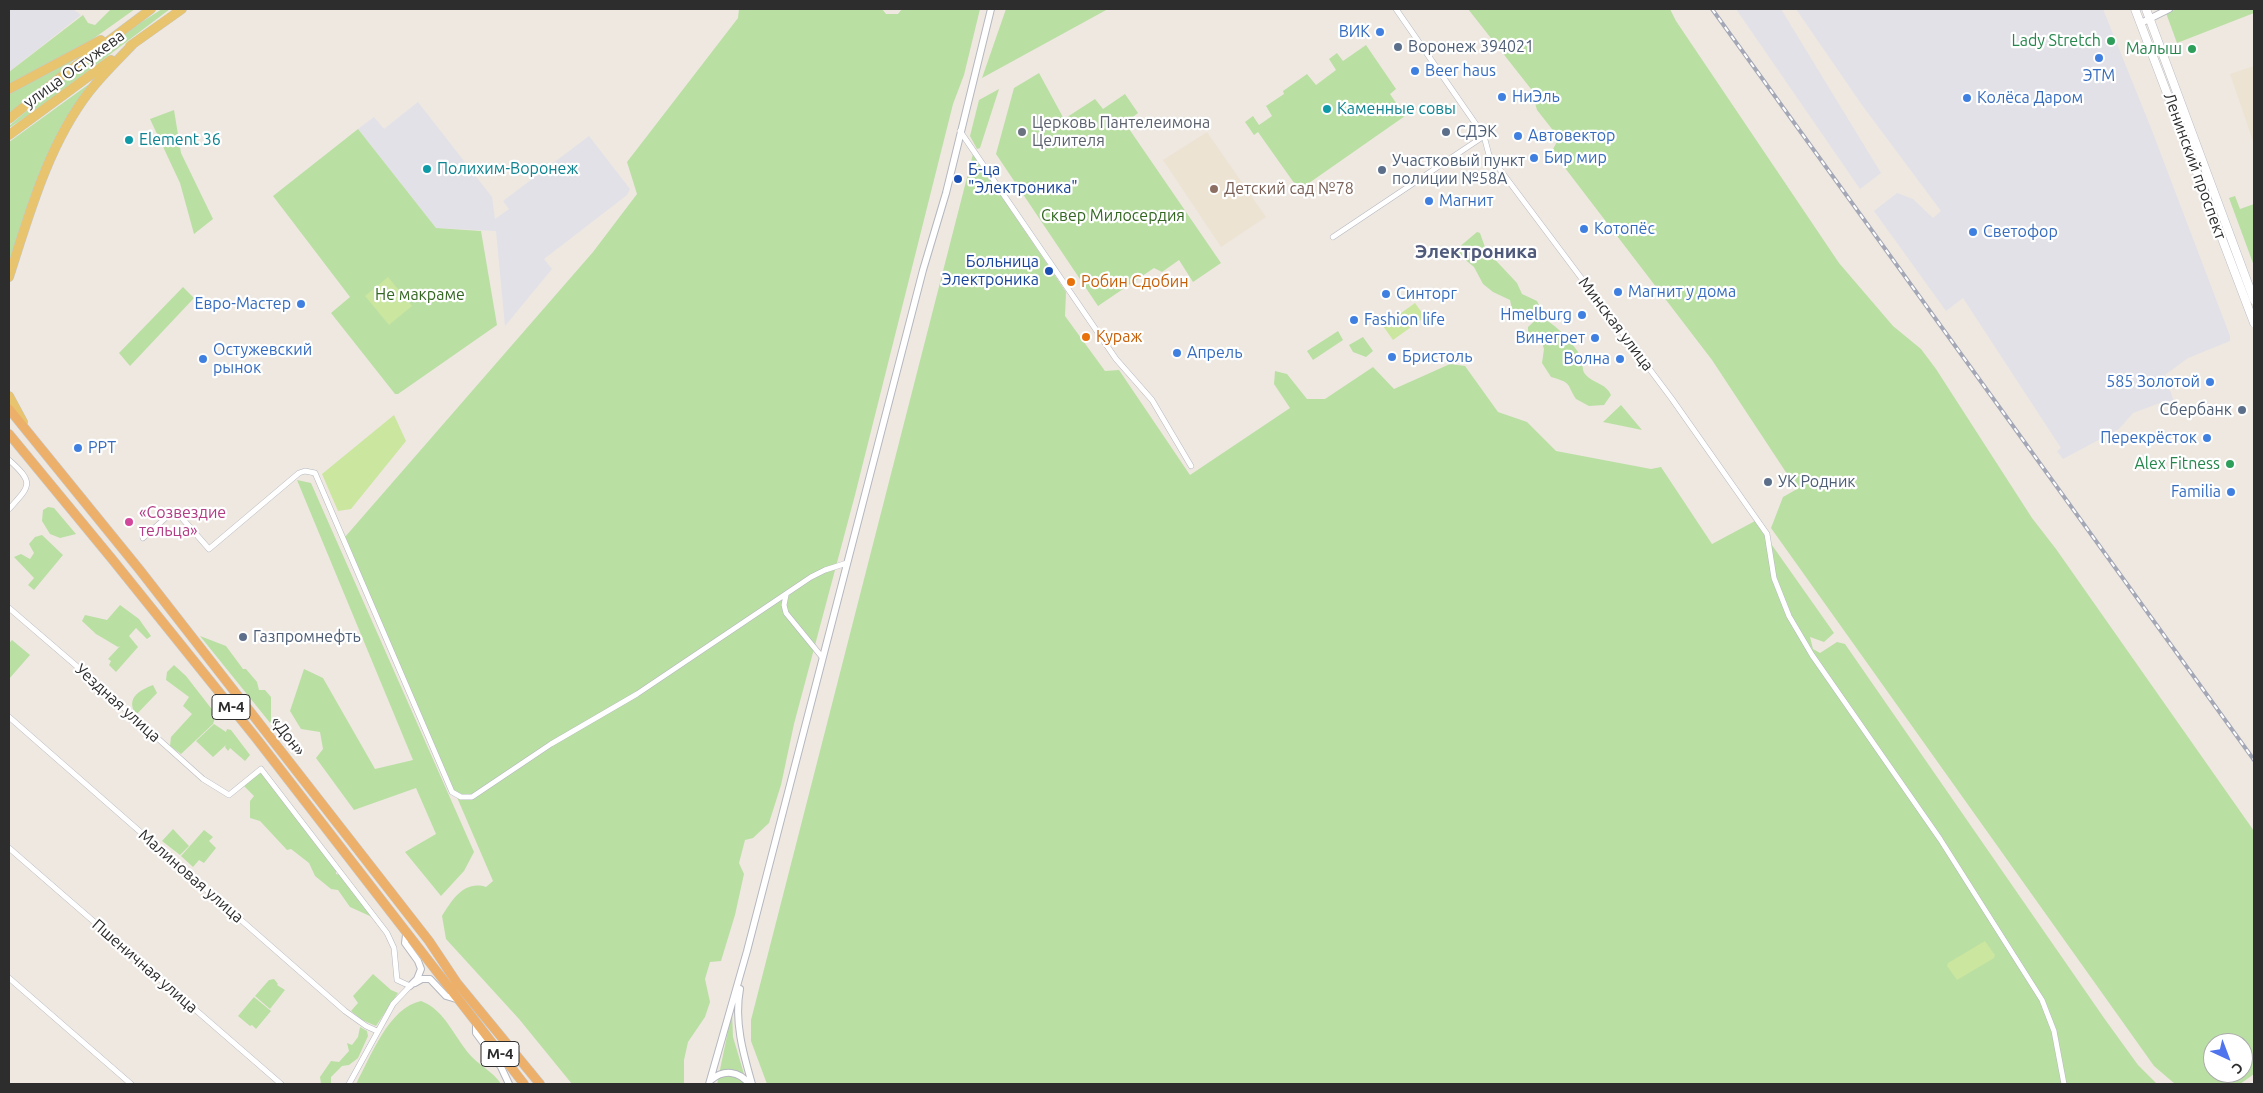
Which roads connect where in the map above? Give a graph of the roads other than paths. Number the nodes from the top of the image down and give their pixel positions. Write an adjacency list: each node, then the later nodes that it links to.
1 (151, 9): 9 (main road, улица Остужева)
2 (183, 9): 11 (main road, улица Остужева)
3 (991, 9): 14 (street)
4 (1396, 9): 16 (street, Минская улица)
5 (2135, 9): 10 (main road, Ленинский проспект)
6 (2146, 9): 8 (main road, Ленинский проспект)
7 (2169, 9): 8 (street)
8 (2149, 17): 10 (street); 19 (main road, Ленинский проспект)
9 (131, 22): 12 (main road); 13 (main road, улица Остужева)
10 (2141, 23): 20 (main road, Ленинский проспект)
11 (133, 44): 15 (main road, улица Остужева); 18 (main road)
12 (9, 89)
13 (9, 119)
14 (960, 131): 26 (street); 29 (street)
15 (9, 135)
16 (1484, 136): 17 (street); 50 (street, Минская улица)
17 (1333, 238)
18 (9, 277)
19 (2254, 300)
20 (2254, 323)
21 (9, 396): 23 (main road)
22 (9, 409): 23 (highway, «Дон» / М-4)
23 (28, 434): 48 (highway, «Дон» / М-4)
24 (10, 436): 35 (highway, «Дон» / М-4)
25 (9, 460): 27 (street)
26 (1191, 466)
27 (9, 510)
28 (143, 538): 30 (street)
29 (847, 563): 30 (street); 32 (street)
30 (786, 595): 32 (street)
31 (9, 608): 38 (street, Уездная улица)
32 (822, 657): 36 (street)
33 (9, 717): 41 (street, Малиновая улица)
34 (9, 848): 44 (street, Пшеничная улица)
35 (406, 935): 38 (street); 39 (highway, «Дон» / М-4)
36 (747, 951): 42 (street); 49 (street)
37 (9, 978): 43 (street)
38 (410, 986): 39 (street); 41 (street)
39 (456, 1000): 40 (highway, «Дон» / М-4)
40 (476, 1024): 46 (street); 47 (highway, «Дон» / М-4)
41 (377, 1031): 45 (street)
42 (710, 1082): 49 (street)
43 (131, 1084)
44 (281, 1084)
45 (349, 1084)
46 (509, 1084)
47 (524, 1084)
48 (540, 1084)
49 (750, 1084)
50 (2064, 1084)

